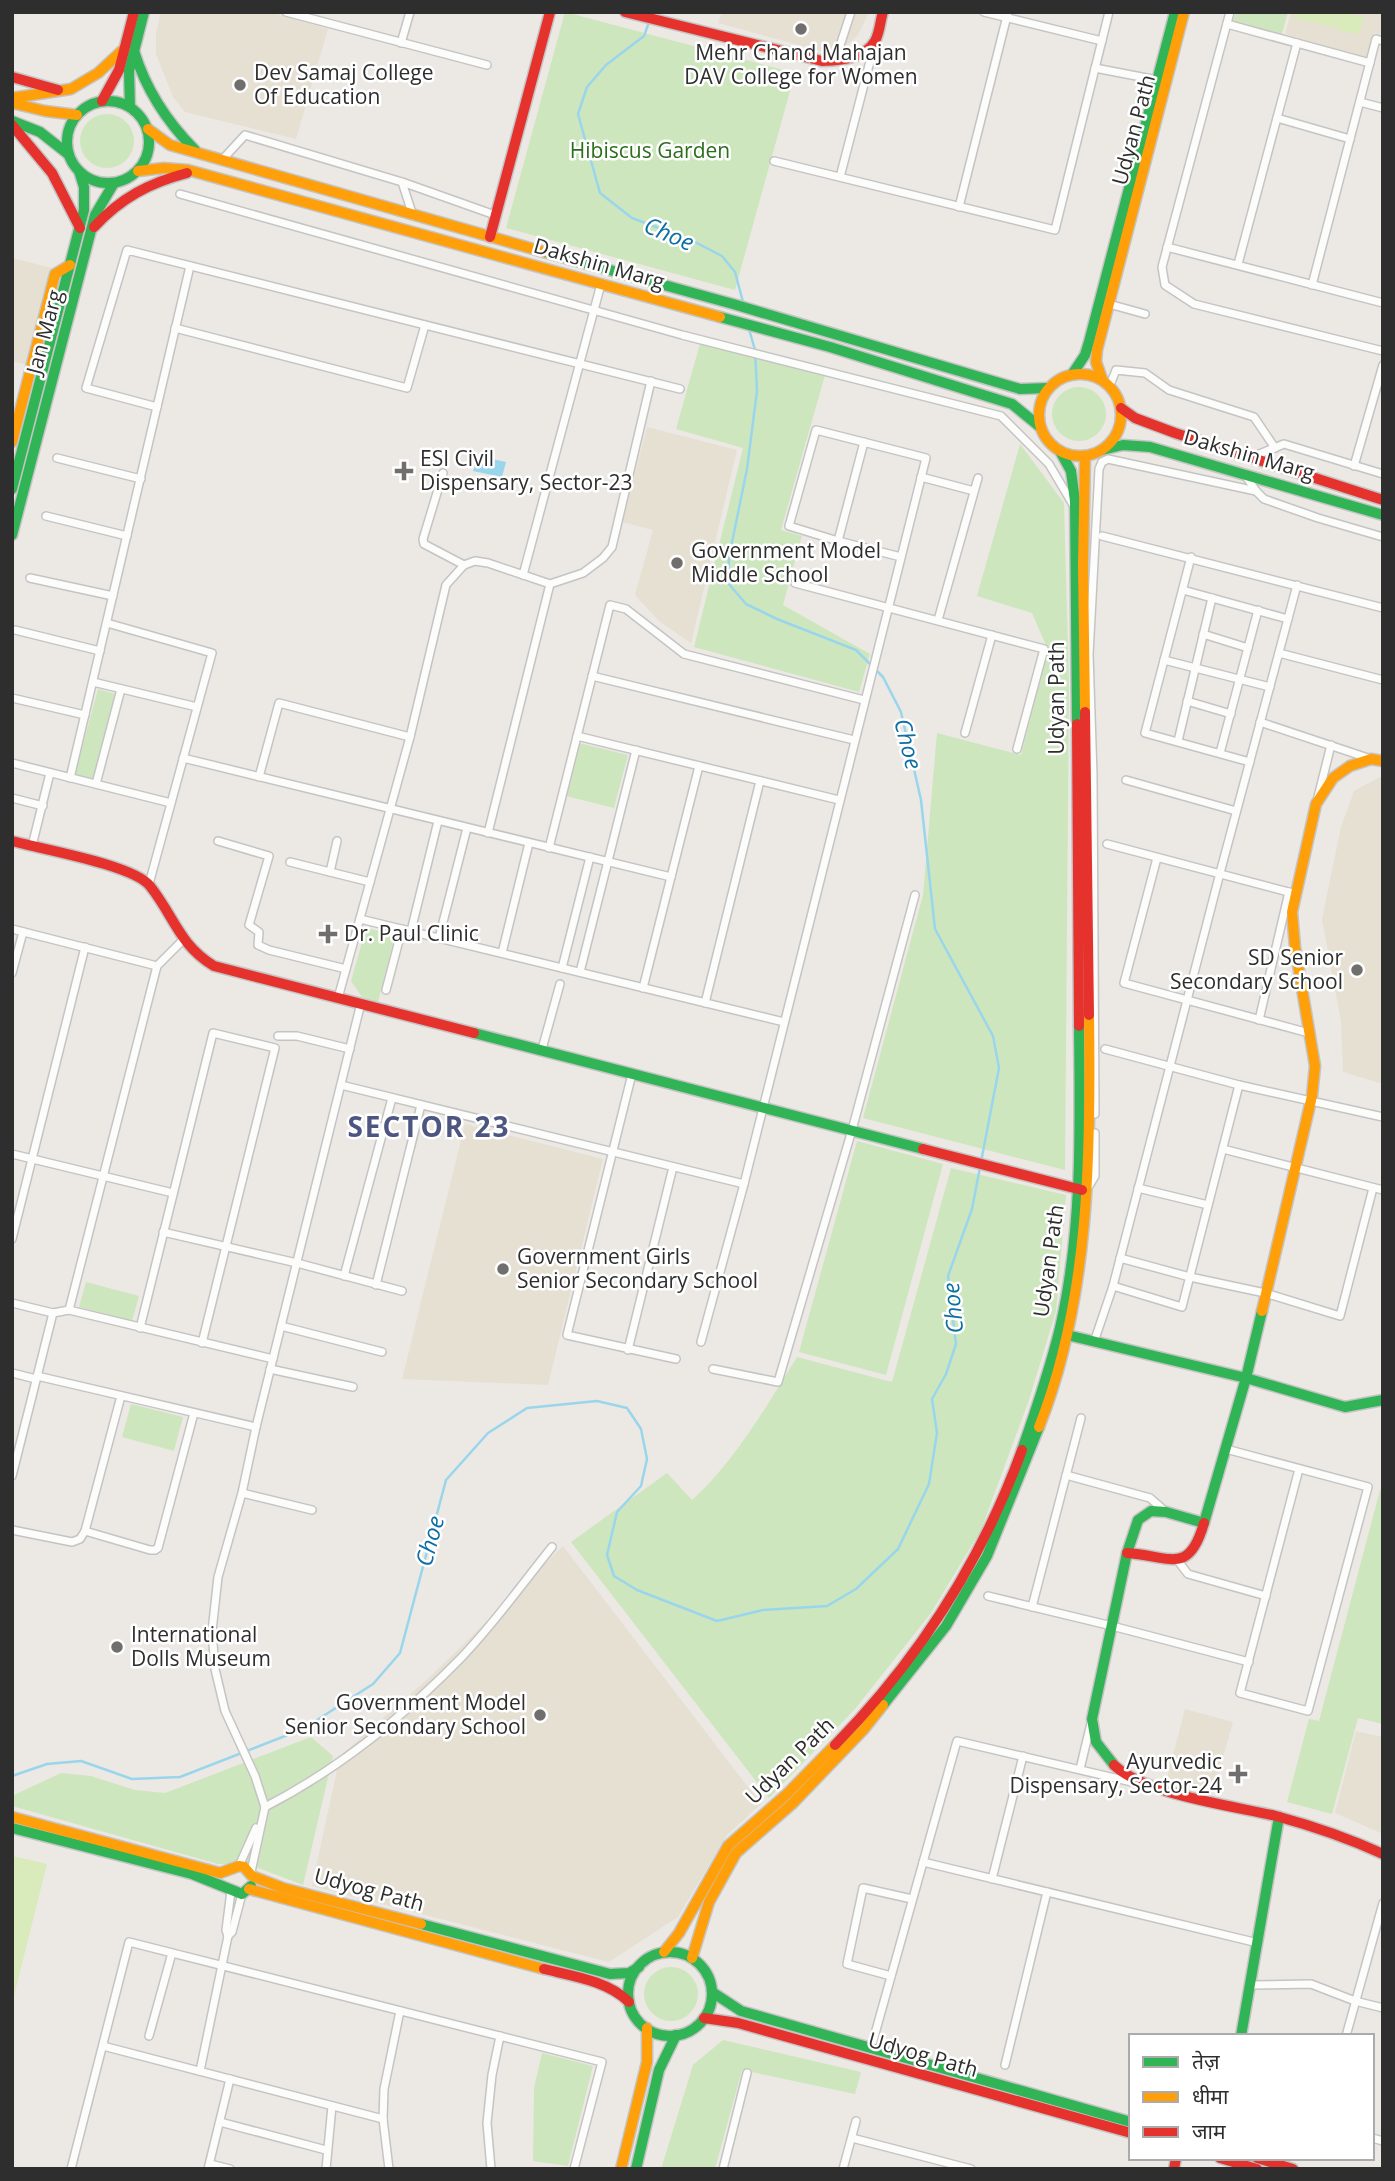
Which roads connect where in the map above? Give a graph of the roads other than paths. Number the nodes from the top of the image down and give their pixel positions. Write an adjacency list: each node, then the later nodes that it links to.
1 (134, 12): 21 (main road)
2 (144, 12): 21 (main road)
3 (286, 12): 19 (street)
4 (410, 12): 19 (street)
5 (550, 12): 51 (main road)
6 (851, 12): 22 (street)
7 (883, 12): 16 (main road)
8 (984, 12): 14 (street)
9 (1109, 12): 17 (street)
10 (1175, 12): 27 (main road, Udyan Path)
11 (1184, 12): 63 (main road, Udyan Path)
12 (1230, 12): 15 (street)
13 (629, 13): 22 (main road)
14 (1007, 15): 17 (street); 50 (street)
15 (1227, 24): 20 (street); 56 (street)
16 (875, 41): 22 (main road); 46 (street)
17 (1102, 41): 25 (street)
18 (1383, 41): 23 (street)
19 (401, 43): 24 (street)
20 (1297, 43): 23 (street); 35 (street)
21 (129, 49): 28 (main road); 30 (main road); 32 (main road); 39 (main road)
22 (835, 61)
23 (1370, 63): 31 (street)
24 (487, 65)
25 (1095, 68): 27 (street); 50 (street)
26 (12, 77): 28 (main road)
27 (1157, 80): 71 (main road, Udyan Path)
28 (62, 92): 29 (main road)
29 (12, 101): 34 (main road)
30 (102, 101): 32 (main road); 34 (main road)
31 (1360, 102): 33 (street); 38 (street)
32 (130, 107): 37 (main road)
33 (1383, 108)
34 (77, 115): 40 (main road)
35 (1277, 118): 38 (street); 57 (street)
36 (12, 123): 40 (main road); 53 (main road)
37 (148, 129): 39 (main road, Dakshin Marg); 43 (main road)
38 (1350, 139): 61 (street)
39 (198, 153): 41 (main road, Dakshin Marg)
40 (68, 154): 44 (main road)
41 (222, 160): 47 (street); 52 (main road, Dakshin Marg)
42 (774, 161): 46 (street)
43 (138, 171): 45 (main road, Dakshin Marg); 48 (main road)
44 (79, 172): 48 (main road); 53 (main road, Jan Marg)
45 (193, 172): 54 (main road); 60 (main road, Dakshin Marg)
46 (840, 177): 50 (street)
47 (402, 182): 51 (street); 52 (street)
48 (114, 183): 54 (main road, Jan Marg)
49 (180, 194): 64 (street)
50 (959, 207)
51 (495, 215): 55 (main road)
52 (414, 216): 55 (main road, Dakshin Marg)
53 (80, 228): 58 (main road, Jan Marg)
54 (91, 230): 101 (main road, Jan Marg)
55 (489, 237): 75 (main road, Dakshin Marg)
56 (1167, 247): 57 (street); 68 (street)
57 (1238, 264): 61 (street)
58 (70, 265): 79 (main road); 94 (main road, Jan Marg)
59 (190, 266): 66 (street); 67 (street); 76 (street)
60 (601, 284): 64 (street); 78 (main road, Dakshin Marg)
61 (1312, 285): 62 (street)
62 (1383, 303)
63 (1109, 304): 65 (street); 73 (main road, Udyan Path)
64 (594, 311): 69 (street); 98 (street)
65 (1145, 314)
66 (425, 325): 67 (street); 69 (street)
67 (176, 328): 76 (street)
68 (1383, 351)
69 (580, 362): 72 (street); 109 (street)
70 (1383, 365): 87 (street)
71 (1073, 373): 73 (main road); 75 (main road)
72 (652, 381): 74 (street); 112 (street)
73 (1106, 382): 77 (main road); 81 (street)
74 (680, 388)
75 (1048, 388): 78 (main road)
76 (157, 407): 93 (street)
77 (1121, 408): 82 (main road); 85 (main road, Dakshin Marg)
78 (1040, 426): 83 (main road)
79 (12, 442)
80 (864, 442): 91 (street); 105 (street); 105 (street)
81 (1275, 447): 85 (street); 87 (street)
82 (1102, 450): 84 (main road); 89 (main road, Dakshin Marg)
83 (1060, 452): 84 (main road); 98 (main road, Udyan Path)
84 (1085, 456): 241 (main road, Udyan Path)
85 (1251, 457): 97 (main road, Dakshin Marg)
86 (57, 458): 93 (street)
87 (1354, 466): 90 (street)
88 (443, 473): 108 (street)
89 (1245, 474): 96 (street); 99 (main road, Dakshin Marg)
90 (1383, 474)
91 (921, 477): 95 (street); 106 (street)
92 (978, 478): 95 (street)
93 (141, 479): 102 (street)
94 (12, 489)
95 (974, 491): 121 (street)
96 (1256, 491): 104 (street); 241 (street)
97 (1383, 500)
98 (1075, 509): 241 (main road, Udyan Path)
99 (1383, 514)
100 (46, 516): 102 (street)
101 (12, 535)
102 (127, 536): 115 (street)
103 (1102, 536): 107 (street)
104 (1383, 537)
105 (838, 541): 106 (street)
106 (901, 557): 117 (street)
107 (1191, 557): 113 (street); 114 (street)
108 (464, 565): 109 (street); 146 (street)
109 (523, 575): 112 (street)
110 (30, 578): 115 (street)
111 (795, 583): 117 (street)
112 (550, 584): 174 (street)
113 (1297, 585): 118 (street); 120 (street)
114 (1183, 590): 116 (street); 129 (street)
115 (113, 596): 122 (street)
116 (1212, 598): 119 (street); 124 (street)
117 (888, 607): 121 (street); 138 (street)
118 (1383, 608)
119 (1258, 610): 120 (street); 126 (street)
120 (1288, 619): 128 (street)
121 (938, 621): 125 (street)
122 (107, 623): 127 (street); 140 (street)
123 (15, 630): 127 (street)
124 (1203, 634): 126 (street); 130 (street)
125 (992, 635): 144 (street); 150 (street)
126 (1248, 648): 132 (street)
127 (100, 651): 134 (street)
128 (1279, 653): 133 (street); 135 (street)
129 (1164, 660): 130 (street); 148 (street)
130 (1195, 668): 132 (street); 139 (street)
131 (592, 676): 138 (street); 145 (street); 147 (street)
132 (1239, 680): 135 (street); 141 (street)
133 (1383, 680)
134 (93, 682): 136 (street); 142 (street)
135 (1270, 687): 143 (street)
136 (121, 689): 140 (street); 164 (street)
137 (12, 698): 142 (street)
138 (864, 700): 147 (street)
139 (1187, 701): 141 (street); 148 (street)
140 (197, 707): 153 (street)
141 (1231, 714): 152 (street)
142 (85, 715): 161 (street)
143 (1260, 722): 149 (street); 156 (street)
144 (965, 733)
145 (577, 736): 151 (street); 181 (street)
146 (410, 737): 160 (street); 170 (street)
147 (854, 740): 166 (street)
148 (1178, 741): 152 (street)
149 (1331, 746): 154 (street); 168 (street)
150 (1017, 749)
151 (636, 750): 158 (street); 185 (street)
152 (1220, 753): 156 (street)
153 (183, 758): 160 (street); 167 (street)
154 (1371, 759): 155 (main road); 168 (main road)
155 (1383, 761)
156 (1250, 762): 171 (street)
157 (12, 763): 159 (street)
158 (699, 766): 163 (street); 188 (street)
159 (50, 773): 161 (street); 169 (street)
160 (259, 777): 170 (street)
161 (70, 778): 164 (street)
162 (1126, 780): 171 (street)
163 (760, 781): 166 (street); 213 (street)
164 (96, 784): 167 (street)
165 (12, 798): 169 (street)
166 (839, 800): 215 (street)
167 (171, 803): 190 (street)
168 (1316, 804): 191 (main road)
169 (43, 806): 180 (street)
170 (390, 809): 172 (street); 189 (street)
171 (1236, 811): 187 (street)
172 (438, 821): 173 (street); 196 (street)
173 (467, 828): 174 (street); 198 (street)
174 (488, 832): 178 (street)
175 (12, 841): 180 (main road)
176 (218, 841): 204 (street)
177 (337, 841): 186 (street)
178 (529, 843): 181 (street); 201 (street)
179 (1107, 844): 183 (street)
180 (32, 846): 190 (main road)
181 (549, 848): 182 (street)
182 (590, 858): 185 (street); 203 (street)
183 (1157, 859): 187 (street); 211 (street)
184 (290, 862): 186 (street)
185 (608, 862): 188 (street); 205 (street)
186 (330, 872): 189 (street)
187 (1219, 875): 191 (street); 211 (street)
188 (671, 877): 208 (street)
189 (370, 882): 193 (street)
190 (149, 884): 199 (main road)
191 (1293, 893): 214 (street); 216 (main road)
192 (915, 895): 230 (street)
193 (360, 919): 195 (street); 204 (street)
194 (12, 929): 197 (street)
195 (402, 929): 196 (street); 209 (street)
196 (411, 931): 198 (street)
197 (23, 932): 200 (street); 206 (street)
198 (439, 938): 201 (street)
199 (183, 940): 202 (street); 210 (main road)
200 (85, 947): 202 (street); 234 (street)
201 (502, 953): 203 (street)
202 (157, 966): 237 (street)
203 (562, 968): 205 (street)
204 (346, 969): 210 (street)
205 (580, 972): 208 (street)
206 (12, 973)
207 (561, 984): 219 (street)
208 (643, 988): 213 (street)
209 (386, 990)
210 (338, 998): 212 (main road)
211 (1187, 1000): 214 (street); 221 (street)
212 (361, 1003): 218 (street); 219 (main road)
213 (705, 1003): 215 (street)
214 (1259, 1020): 216 (street)
215 (784, 1022): 228 (street)
216 (1309, 1033): 226 (main road)
217 (278, 1036): 218 (street)
218 (350, 1049): 224 (street)
219 (542, 1049): 222 (main road)
220 (1105, 1049): 221 (street)
221 (1170, 1066): 223 (street); 239 (street)
222 (632, 1074): 228 (main road); 232 (street)
223 (1239, 1084): 226 (street); 231 (street)
224 (341, 1085): 225 (street); 249 (street)
225 (392, 1098): 227 (street); 250 (street)
226 (1311, 1100): 229 (street); 236 (main road)
227 (421, 1105): 232 (street); 252 (street)
228 (763, 1108): 230 (main road); 238 (street)
229 (1383, 1117)
230 (852, 1130): 241 (main road); 270 (street)
231 (1223, 1149): 236 (street); 244 (street)
232 (613, 1153): 235 (street); 265 (street)
233 (12, 1154): 234 (street)
234 (32, 1158): 237 (street); 246 (street)
235 (673, 1167): 238 (street); 265 (street)
236 (1295, 1167): 240 (street); 255 (main road)
237 (103, 1175): 243 (street); 257 (street)
238 (744, 1184): 262 (street)
239 (1138, 1188): 244 (street); 248 (street)
240 (1373, 1188): 242 (street); 255 (street)
241 (1084, 1189): 261 (main road, Udyan Path)
242 (1383, 1191)
243 (173, 1193): 245 (street); 247 (street)
244 (1208, 1205): 251 (street)
245 (163, 1232): 247 (street); 260 (street)
246 (12, 1239)
247 (226, 1247): 249 (street); 264 (street)
248 (1120, 1258): 251 (street); 253 (street)
249 (297, 1263): 250 (street); 259 (street)
250 (344, 1276): 252 (street)
251 (1190, 1277): 253 (street); 255 (street)
252 (376, 1285): 254 (street)
253 (1113, 1286): 263 (street)
254 (402, 1291)
255 (1265, 1293): 273 (main road)
256 (12, 1303): 258 (street)
257 (69, 1310): 258 (street); 260 (street)
258 (53, 1313): 272 (street)
259 (281, 1326): 266 (street); 267 (street)
260 (139, 1328): 264 (street)
261 (1063, 1334): 263 (main road); 317 (main road, Udyan Path); 319 (main road, Udyan Path)
262 (701, 1342)
263 (1094, 1342): 273 (main road)
264 (202, 1343): 267 (street)
265 (628, 1350): 268 (street)
266 (382, 1352)
267 (273, 1359): 269 (street)
268 (676, 1359)
269 (270, 1369): 274 (street); 279 (street)
270 (713, 1370)
271 (12, 1373): 272 (street)
272 (37, 1377): 275 (street); 280 (street)
273 (1247, 1378): 276 (main road); 281 (main road)
274 (353, 1387)
275 (121, 1396): 277 (street); 290 (street)
276 (1383, 1400)
277 (194, 1413): 279 (street); 290 (street)
278 (1082, 1418): 283 (street)
279 (256, 1427): 285 (street)
280 (16, 1448): 284 (street)
281 (1226, 1449): 282 (street); 288 (main road)
282 (1299, 1469): 295 (street); 298 (street)
283 (1066, 1475): 287 (street); 296 (street)
284 (12, 1476)
285 (242, 1493): 286 (street); 303 (street)
286 (312, 1510)
287 (1167, 1512): 288 (main road); 292 (main road)
288 (1204, 1523): 293 (main road)
289 (12, 1530): 290 (street)
290 (85, 1531)
291 (552, 1547): 303 (street)
292 (1127, 1553): 293 (main road); 297 (main road)
293 (1178, 1561): 295 (street)
294 (988, 1596): 296 (street)
295 (1266, 1596): 298 (street)
296 (1031, 1607): 297 (street)
297 (1112, 1626): 298 (street); 299 (main road)
298 (1249, 1662)
299 (1092, 1719): 301 (street); 302 (main road)
300 (1023, 1756): 301 (street); 308 (street); 311 (street)
301 (1080, 1769): 302 (street)
302 (1144, 1785): 305 (main road)
303 (264, 1811): 309 (street); 310 (street)
304 (12, 1817): 309 (main road)
305 (1279, 1817): 307 (main road); 316 (main road)
306 (12, 1828): 312 (main road, Udyog Path)
307 (1383, 1854)
308 (923, 1862): 311 (street); 314 (street)
309 (235, 1867): 310 (main road, Udyog Path); 312 (main road)
310 (252, 1874): 312 (main road); 321 (main road, Udyog Path)
311 (992, 1879): 313 (street)
312 (237, 1891): 320 (street); 326 (main road, Udyog Path)
313 (1046, 1892): 316 (street); 338 (street)
314 (912, 1899): 322 (street); 322 (street)
315 (1383, 1903): 325 (street)
316 (1258, 1942): 323 (main road)
317 (664, 1952): 319 (main road); 321 (main road)
318 (172, 1953): 320 (street); 334 (street); 336 (street)
319 (692, 1958): 324 (main road)
320 (221, 1965): 328 (street); 339 (street)
321 (639, 1967): 326 (main road)
322 (891, 1976): 337 (street)
323 (1251, 1985): 325 (street); 331 (main road)
324 (712, 1992): 329 (main road); 337 (main road, Udyog Path)
325 (1355, 2001): 327 (street); 332 (street)
326 (629, 2002): 330 (main road)
327 (1383, 2008)
328 (400, 2011): 335 (street); 343 (street)
329 (704, 2018): 333 (main road); 347 (main road, Udyog Path)
330 (647, 2028): 333 (main road); 359 (main road)
331 (1241, 2034)
332 (1347, 2034)
333 (676, 2035): 360 (main road)
334 (149, 2036)
335 (500, 2036): 357 (street); 358 (street)
336 (103, 2046): 339 (street); 353 (street)
337 (871, 2048): 345 (main road, Udyog Path)
338 (1005, 2065)
339 (200, 2071): 341 (street)
340 (747, 2073): 361 (street)
341 (230, 2079): 342 (street); 346 (street)
342 (332, 2106): 343 (street); 349 (street)
343 (383, 2119): 356 (street)
344 (856, 2121): 348 (street)
345 (1129, 2121)
346 (220, 2122): 349 (street); 352 (street)
347 (1129, 2132)
348 (852, 2138): 362 (street); 363 (street)
349 (327, 2150): 355 (street)
350 (1227, 2160): 364 (main road)
351 (1263, 2160): 365 (main road)
352 (209, 2166): 354 (street)
353 (71, 2169)
354 (230, 2169)
355 (327, 2169)
356 (390, 2169)
357 (491, 2169)
358 (574, 2169)
359 (621, 2169)
360 (636, 2169)
361 (723, 2169)
362 (843, 2169)
363 (971, 2169)
364 (1257, 2169)
365 (1293, 2169)

